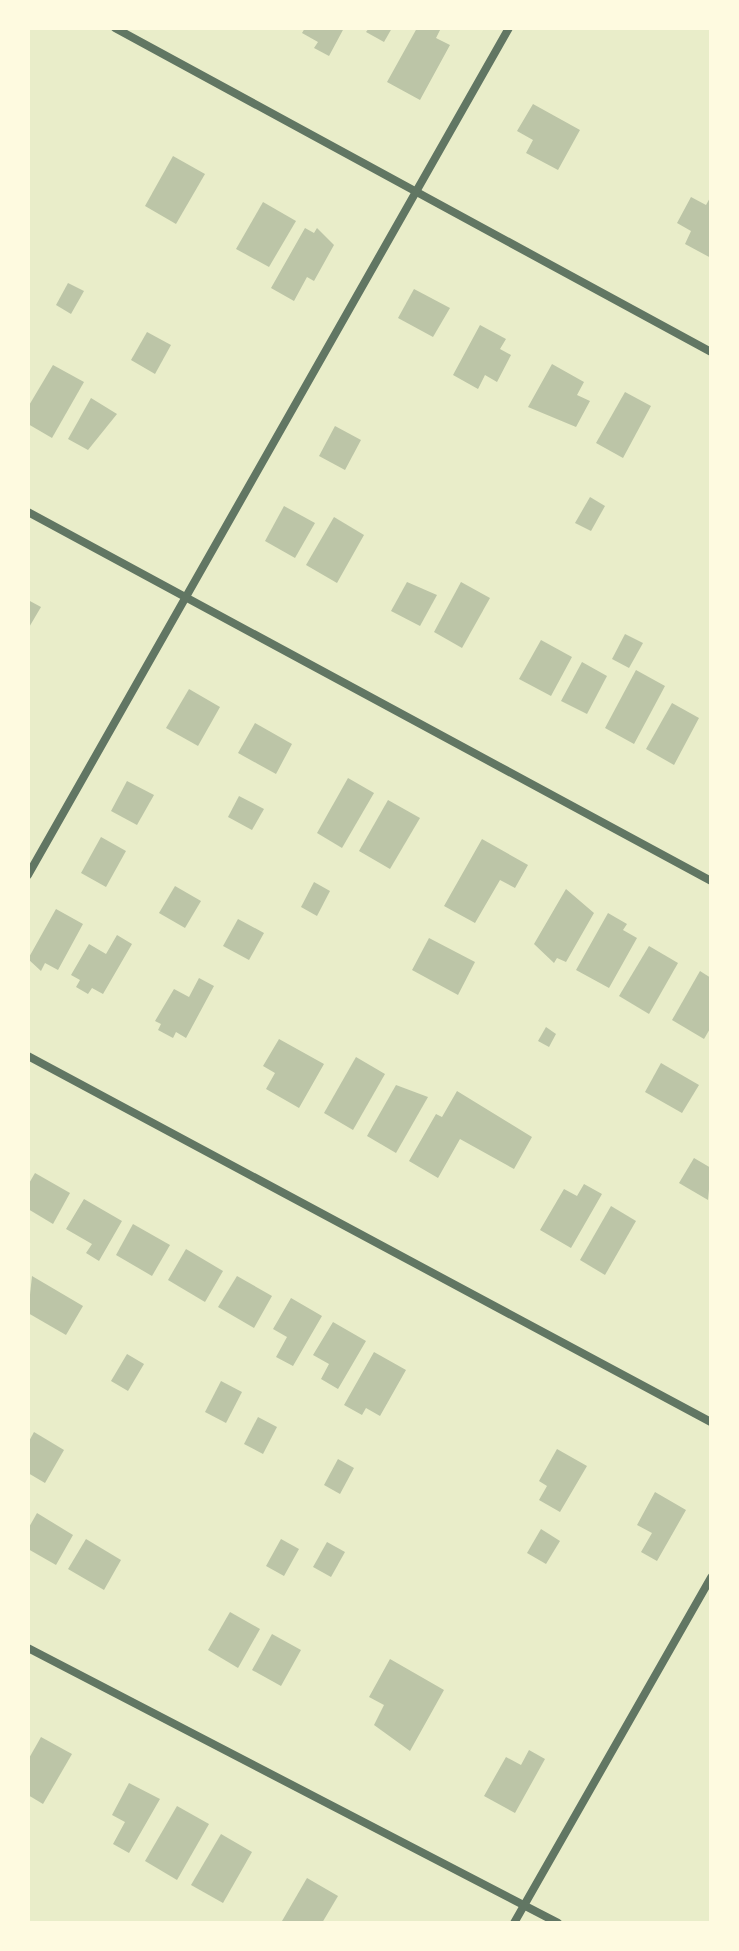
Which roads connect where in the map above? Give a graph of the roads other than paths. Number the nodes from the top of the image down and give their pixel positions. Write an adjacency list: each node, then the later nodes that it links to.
1 (115, 28): 3 (street)
2 (509, 28): 3 (street)
3 (416, 194): 4 (street); 6 (street)
4 (711, 352)
5 (28, 512): 6 (street)
6 (187, 597): 7 (street); 8 (street)
7 (28, 875)
8 (711, 881)
9 (28, 1056): 10 (street)
10 (711, 1422)
11 (711, 1577): 13 (street)
12 (28, 1648): 13 (street)
13 (524, 1905): 14 (street); 15 (street)
14 (514, 1923)
15 (558, 1923)

